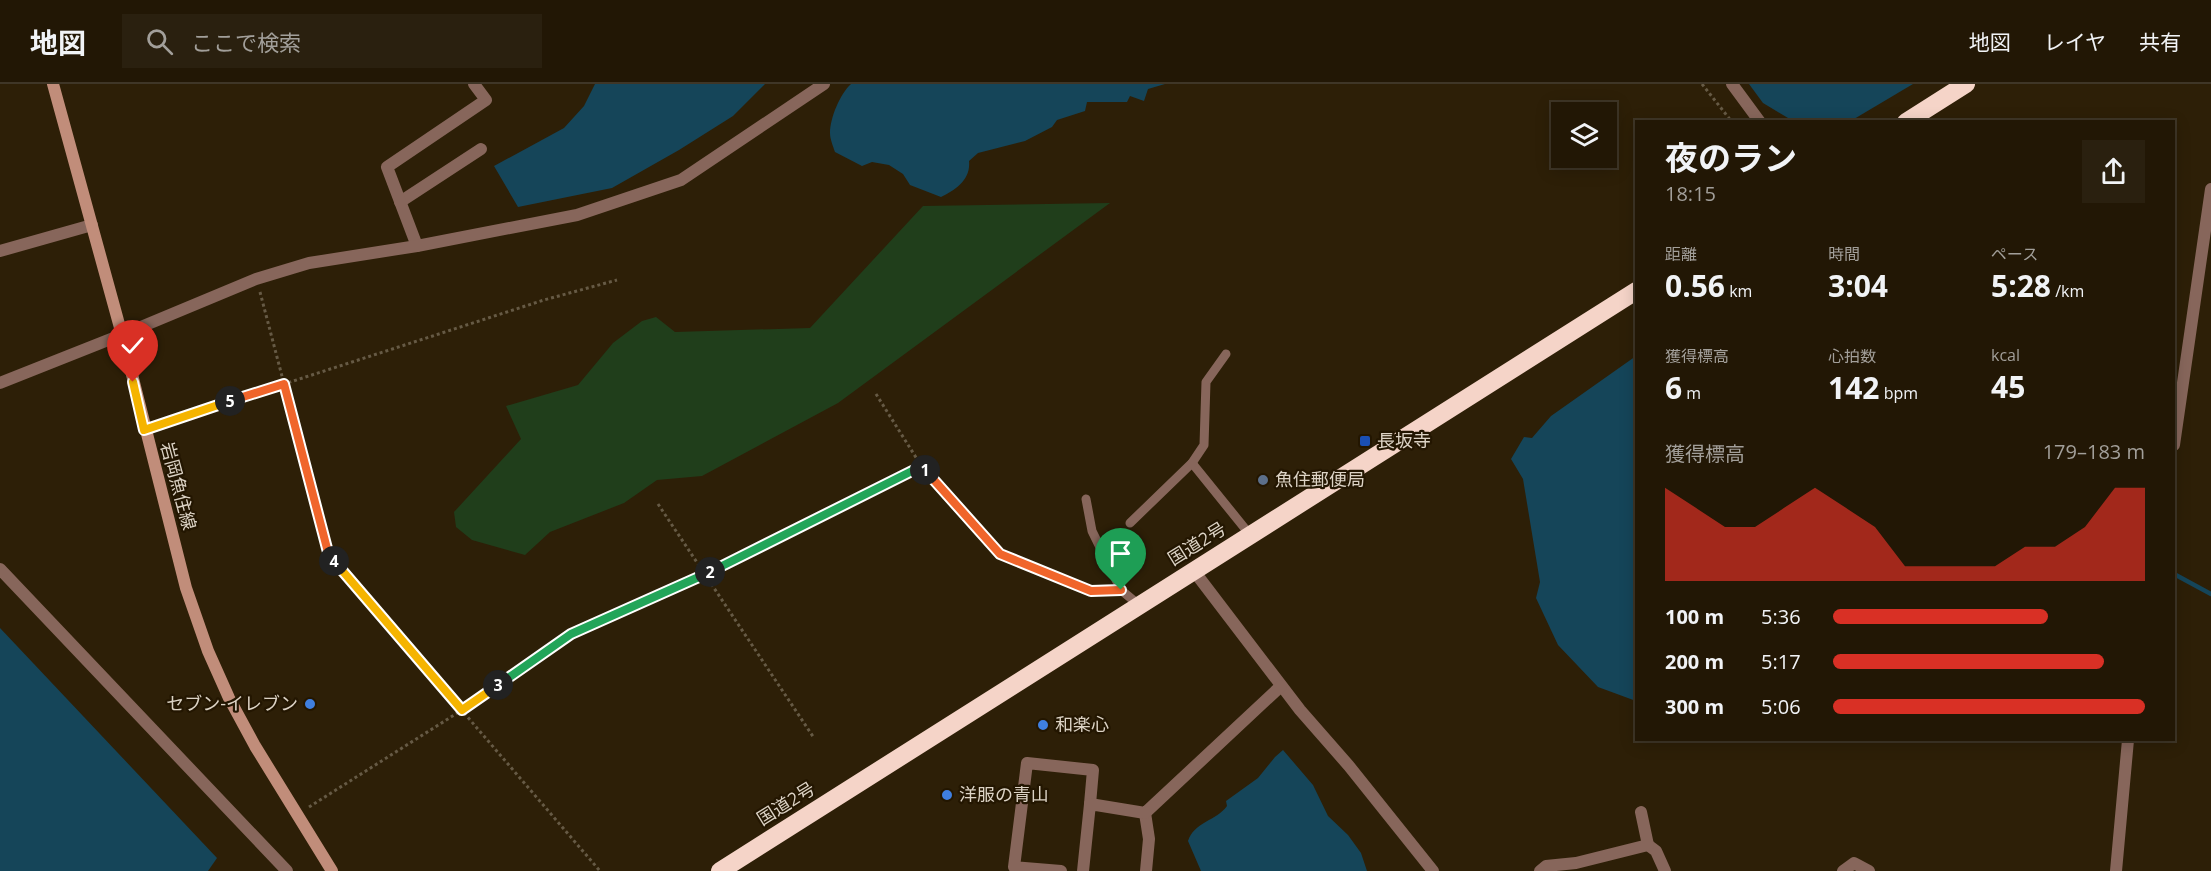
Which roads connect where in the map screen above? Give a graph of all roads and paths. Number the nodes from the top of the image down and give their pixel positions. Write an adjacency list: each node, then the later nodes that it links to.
1 (53, 84): 13 (main road, 岩岡魚住線)
2 (474, 84): 12 (street)
3 (824, 84): 14 (street)
4 (1702, 84): 7 (path)
5 (1732, 84): 8 (street)
6 (1966, 84): 9 (highway)
7 (1730, 120)
8 (1759, 120)
9 (1909, 120)
10 (480, 149): 12 (street)
11 (2211, 189): 25 (street)
12 (400, 202): 14 (street)
13 (92, 225): 15 (street); 19 (main road, 岩岡魚住線)
14 (417, 246): 16 (street)
15 (0, 251)
16 (256, 279): 19 (street); 22 (path)
17 (617, 280): 22 (path)
18 (1635, 292): 31 (highway, 国道2号)
19 (122, 335): 21 (street); 24 (main road, 岩岡魚住線)
20 (1226, 354): 26 (lane)
21 (0, 383)
22 (284, 384): 24 (path); 38 (path)
23 (876, 394): 27 (path)
24 (144, 430): 44 (main road, 岩岡魚住線)
25 (2175, 438)
26 (1192, 463): 30 (lane); 31 (lane)
27 (922, 466): 34 (path); 35 (path)
28 (1086, 499): 35 (lane)
29 (658, 504): 34 (path)
30 (1130, 523)
31 (1251, 536): 33 (highway, 国道2号)
32 (0, 569): 46 (street)
33 (1194, 571): 36 (highway, 国道2号); 37 (street)
34 (705, 574): 38 (path); 39 (path)
35 (1121, 590): 36 (lane)
36 (1139, 605): 49 (highway, 国道2号)
37 (1281, 686): 43 (street); 53 (street)
38 (462, 710): 44 (path); 48 (path)
39 (814, 738)
40 (2128, 741): 58 (street)
41 (1090, 804): 43 (street); 50 (street); 51 (street)
42 (1641, 812): 45 (street)
43 (1145, 813): 52 (street)
44 (297, 814): 47 (main road, 岩岡魚住線)
45 (1648, 845): 54 (street); 55 (street)
46 (287, 871)
47 (332, 871)
48 (600, 871)
49 (720, 871)
50 (1061, 871)
51 (1083, 871)
52 (1146, 871)
53 (1433, 871)
54 (1540, 871)
55 (1665, 871)
56 (1843, 871): 57 (street)
57 (1869, 871)
58 (2116, 871)

